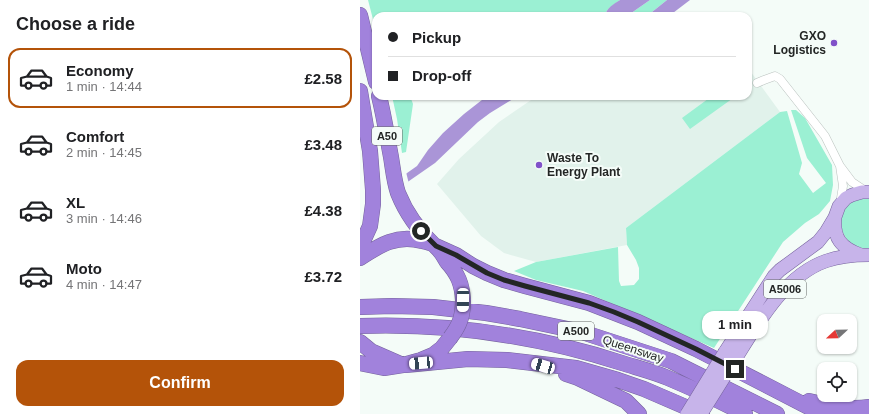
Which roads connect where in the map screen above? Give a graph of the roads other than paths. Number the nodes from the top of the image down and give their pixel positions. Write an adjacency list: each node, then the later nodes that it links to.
1 (360, 15): 2 (highway)
2 (372, 65)
3 (757, 83): 6 (street)
4 (360, 91): 10 (highway, A50)
5 (380, 100): 9 (highway, A50)
6 (840, 166): 7 (street); 8 (street)
7 (868, 192): 8 (main road)
8 (837, 211): 11 (main road); 16 (main road, A5006)
9 (436, 246): 12 (highway); 19 (highway, bridge); 20 (highway)
10 (360, 248)
11 (865, 255): 16 (main road, A5006)
12 (360, 258)
13 (360, 307): 26 (highway, Queensway / A500)
14 (360, 326): 25 (highway, Queensway / A500)
15 (360, 342): 19 (highway)
16 (731, 355): 23 (main road, A5006, bridge); 24 (main road, A5006, bridge)
17 (360, 363): 19 (highway)
18 (532, 363): 19 (highway); 22 (highway); 24 (highway)
19 (404, 365)
20 (788, 396): 21 (highway); 27 (highway)
21 (869, 407)
22 (639, 414)
23 (687, 414)
24 (702, 414)
25 (745, 414)
26 (777, 414)
27 (822, 414)

